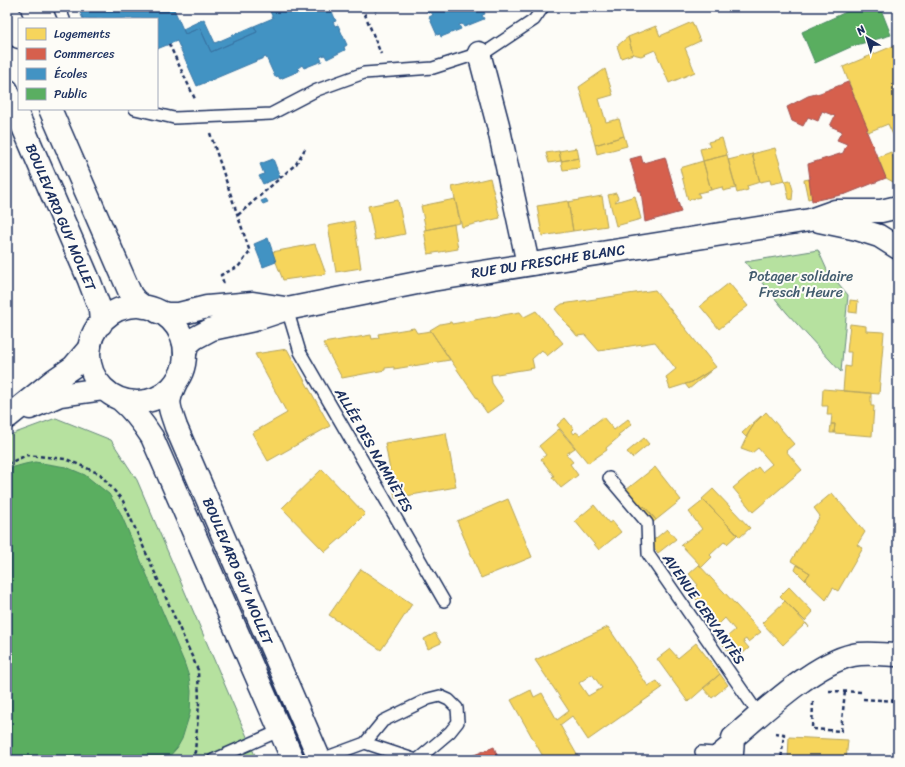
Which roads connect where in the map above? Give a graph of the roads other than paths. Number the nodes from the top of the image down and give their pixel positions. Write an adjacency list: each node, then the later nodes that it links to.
1 (59, 7): 4 (lane)
2 (543, 7): 6 (lane)
3 (7, 9): 5 (street)
4 (64, 18)
5 (18, 35)
6 (479, 53): 9 (lane); 13 (street)
7 (7, 90): 16 (street, BOULEVARD GUY MOLLET)
8 (50, 110): 15 (street)
9 (139, 110)
10 (898, 207): 11 (street, RUE DU FRESCHE BLANC)
11 (810, 220): 12 (street, RUE DU FRESCHE BLANC); 13 (street, RUE DU FRESCHE BLANC)
12 (898, 248)
13 (528, 264): 14 (street, RUE DU FRESCHE BLANC)
14 (287, 309): 15 (street, RUE DU FRESCHE BLANC); 18 (street, RUE DU FRESCHE BLANC); 23 (lane, ALLÉE DES NAMNÈTES)
15 (151, 310): 16 (street); 18 (street)
16 (100, 324): 17 (street)
17 (90, 347): 20 (street); 21 (street)
18 (185, 353): 19 (street)
19 (177, 380): 20 (street); 32 (street, BOULEVARD GUY MOLLET)
20 (112, 394): 21 (street); 26 (street, BOULEVARD GUY MOLLET)
21 (7, 417)
22 (609, 478): 25 (lane, AVENUE CERVANTÈS)
23 (444, 601)
24 (898, 655): 25 (street)
25 (764, 724): 29 (street)
26 (279, 731): 30 (lane); 31 (street, BOULEVARD GUY MOLLET)
27 (365, 743): 32 (lane); 33 (lane); 33 (lane)
28 (701, 752): 29 (lane)
29 (717, 758)
30 (213, 760)
31 (293, 760)
32 (320, 760)
33 (417, 760)

